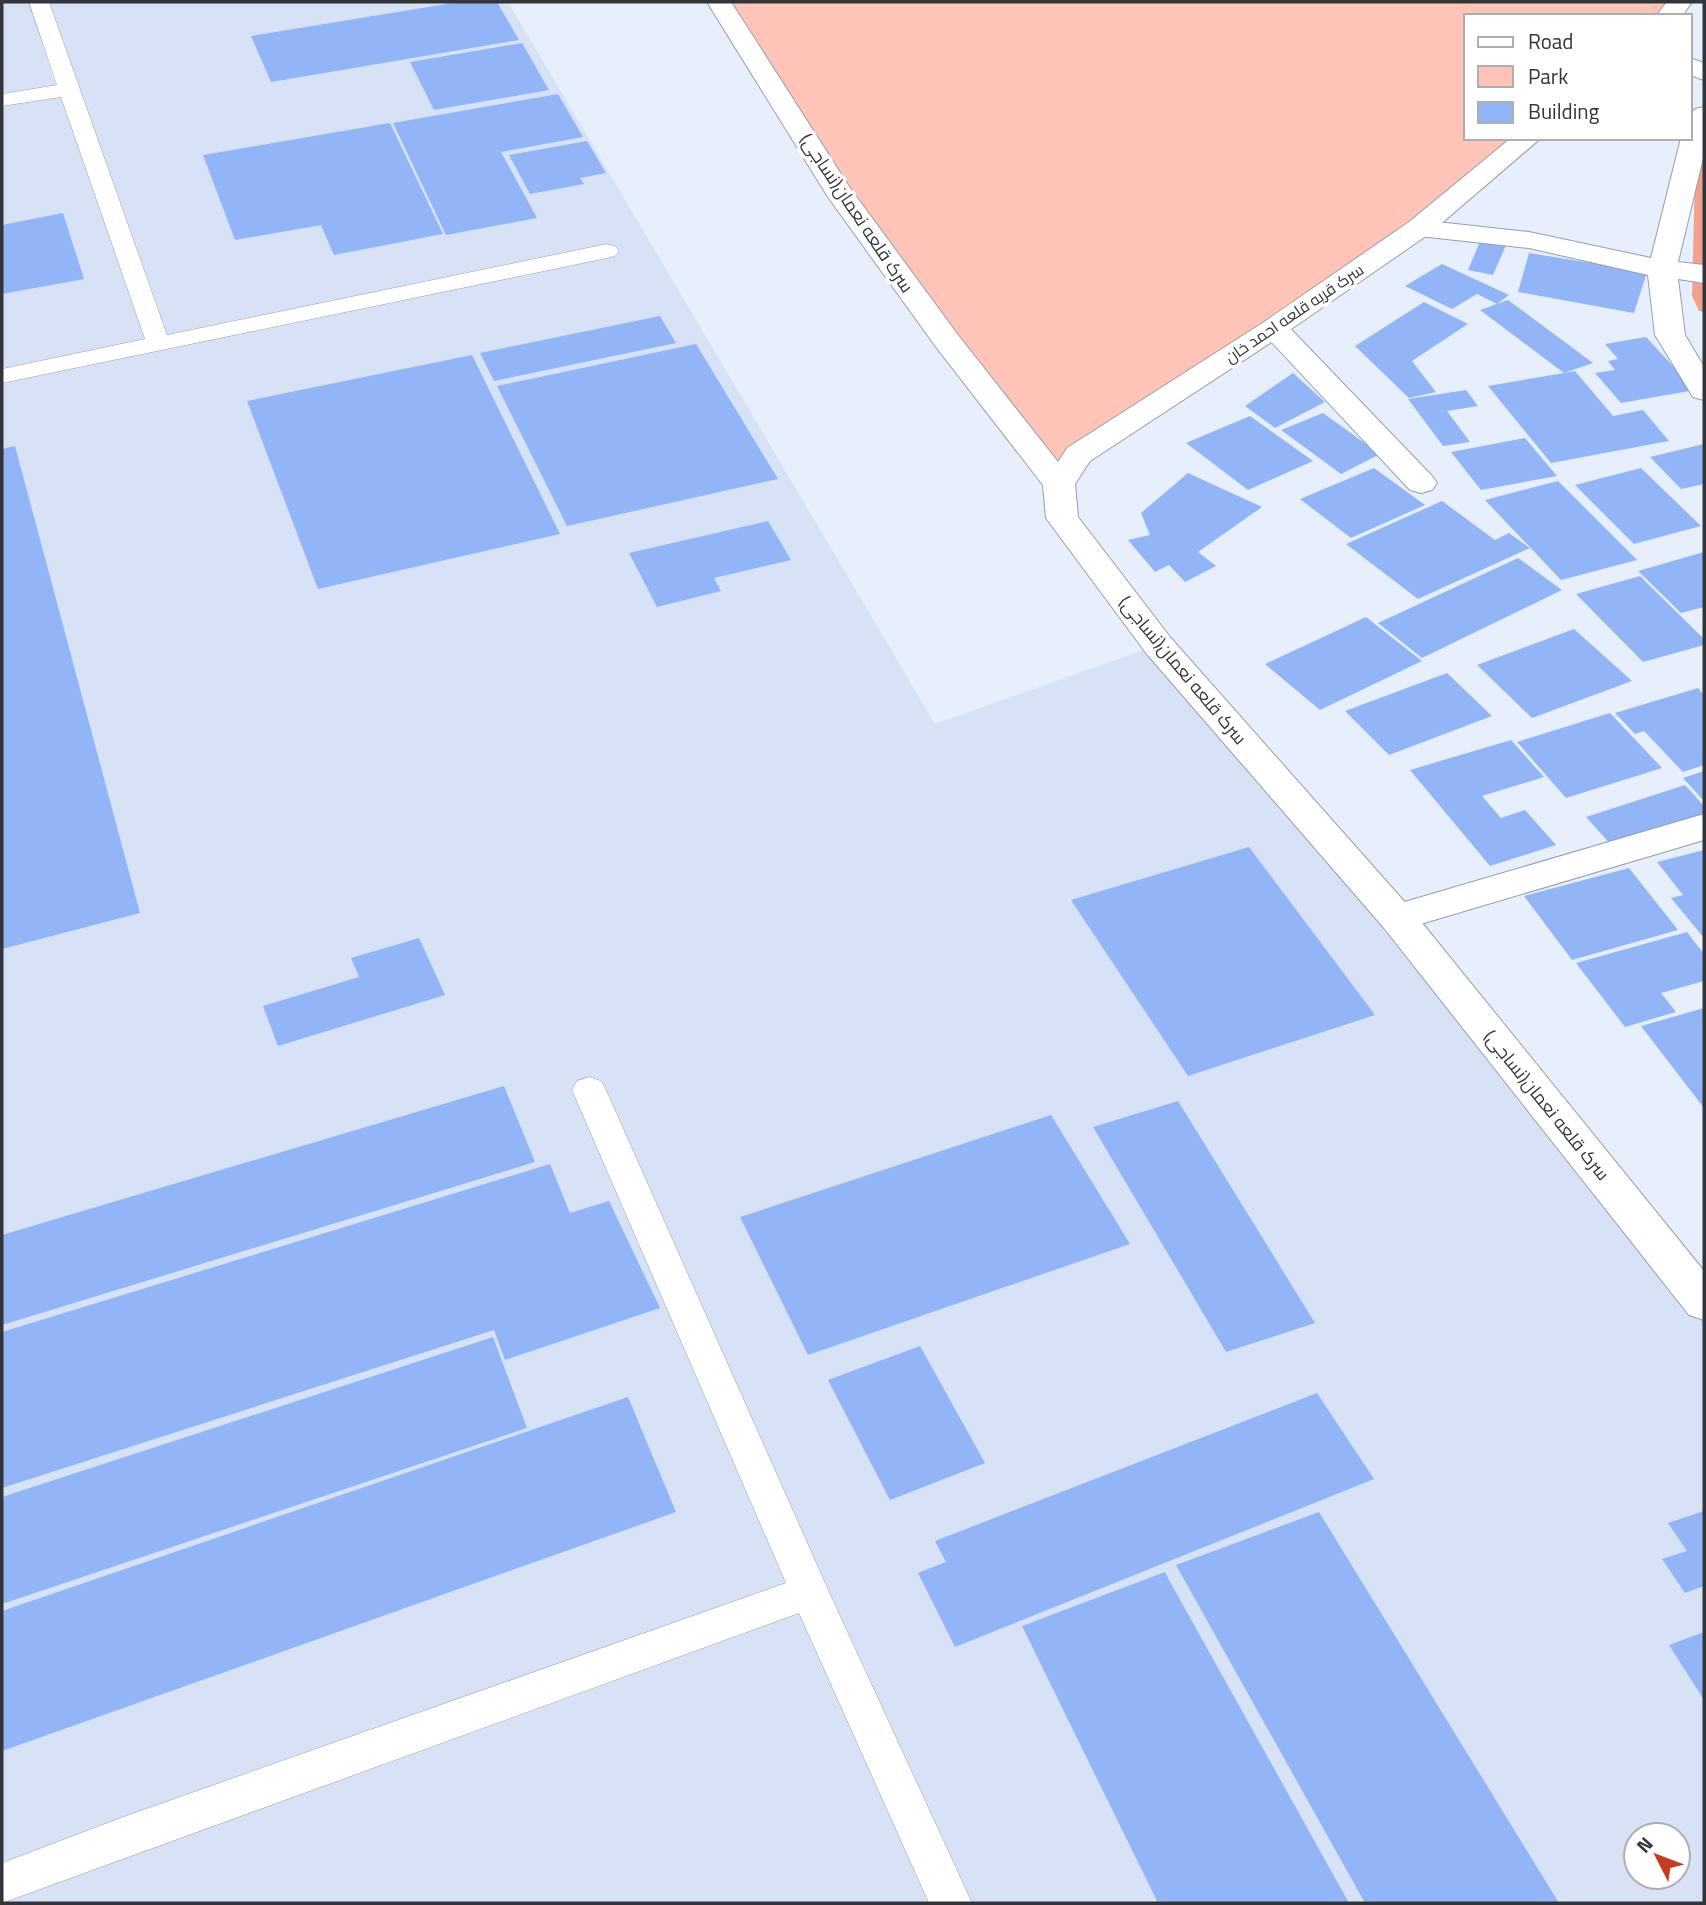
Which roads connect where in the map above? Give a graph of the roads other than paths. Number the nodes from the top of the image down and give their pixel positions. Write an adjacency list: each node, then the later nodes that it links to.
1 (39, 2): 3 (lane)
2 (719, 2): 16 (street, سرک قلعه نعمان(نساجی))
3 (70, 89): 4 (lane); 12 (lane)
4 (2, 100)
5 (1704, 115): 9 (street)
6 (1526, 140): 7 (street, سرک قریه قلعه احمد خان)
7 (1419, 228): 9 (street); 11 (street, سرک قریه قلعه احمد خان)
8 (607, 251): 12 (lane)
9 (1662, 269): 10 (street); 14 (street)
10 (1704, 274)
11 (1274, 328): 15 (street); 16 (street, سرک قریه قلعه احمد خان)
12 (158, 343): 13 (lane)
13 (2, 376)
14 (1704, 391)
15 (1421, 483)
16 (1059, 484): 18 (street, سرک قلعه نعمان(نساجی))
17 (1704, 827): 18 (street)
18 (1397, 919): 20 (street, سرک قلعه نعمان(نساجی))
19 (589, 1090): 21 (lane)
20 (1704, 1302)
21 (809, 1592): 22 (lane); 23 (lane)
22 (2, 1883)
23 (951, 1903)

